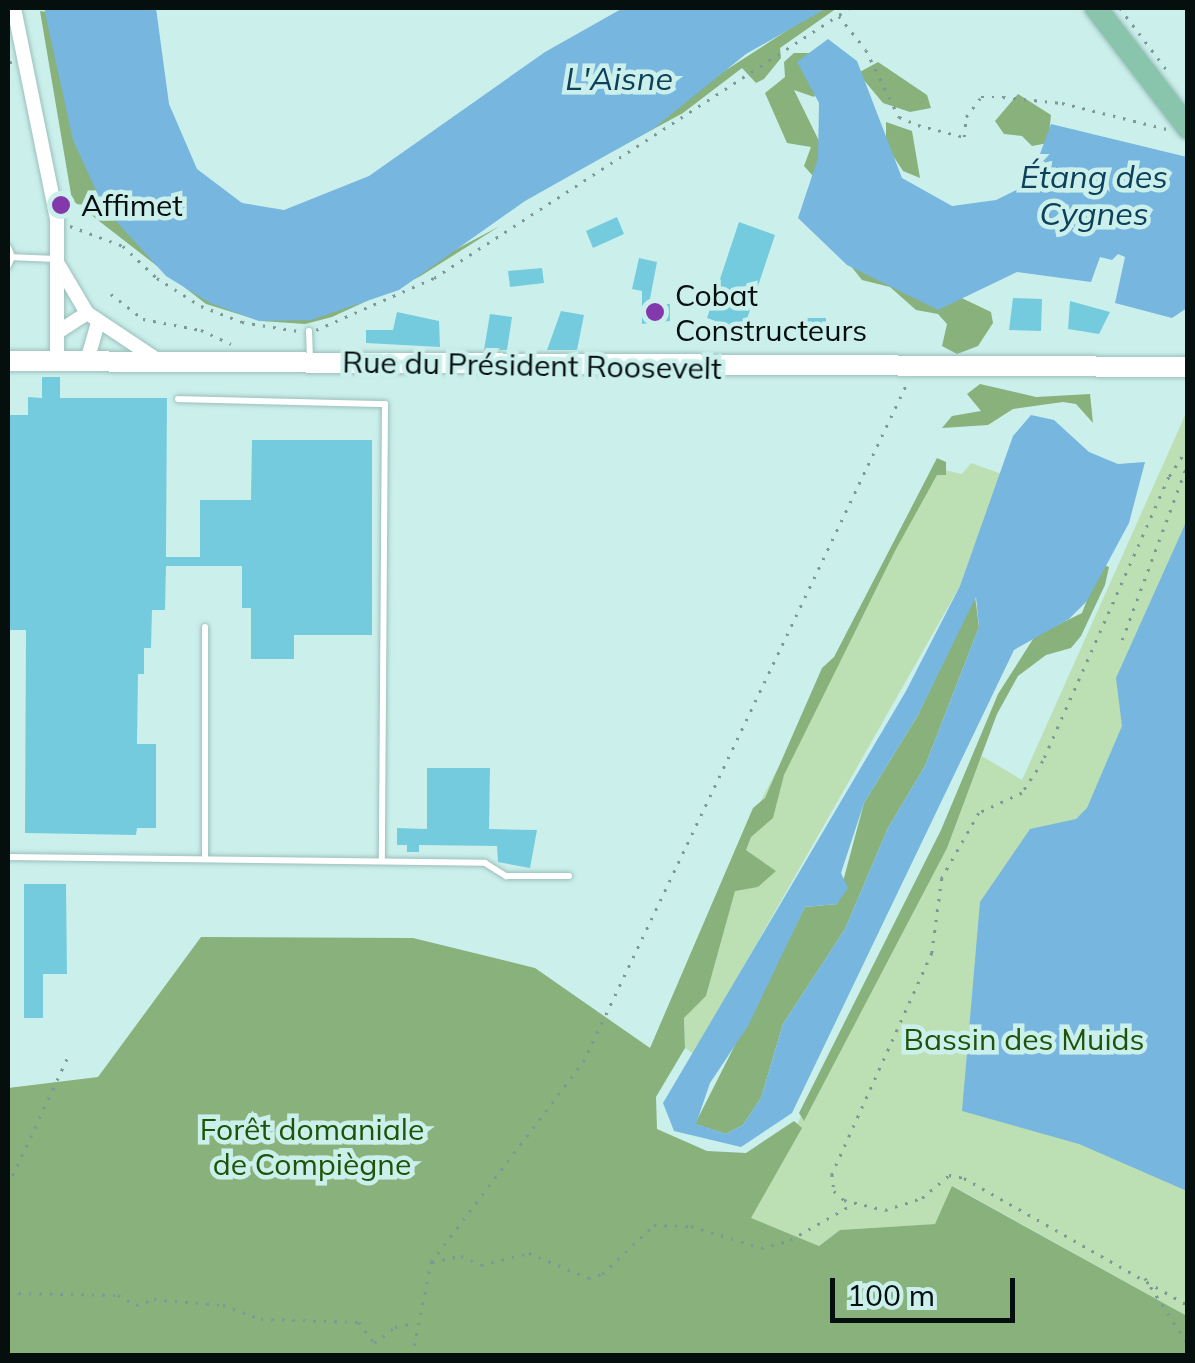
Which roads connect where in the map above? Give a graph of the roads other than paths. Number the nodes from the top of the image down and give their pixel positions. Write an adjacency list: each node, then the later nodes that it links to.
1 (14, 8): 6 (street)
2 (1096, 8): 3 (main road)
3 (1183, 130)
4 (8, 247): 5 (lane)
5 (10, 257): 6 (lane); 7 (lane)
6 (56, 259): 8 (street); 10 (street)
7 (8, 266)
8 (92, 318): 10 (street); 13 (street); 14 (street)
9 (309, 331): 15 (lane)
10 (58, 332): 12 (street)
11 (8, 361): 12 (street, Rue du Président Roosevelt)
12 (58, 361): 13 (street, Rue du Président Roosevelt)
13 (87, 362): 14 (street, Rue du Président Roosevelt)
14 (160, 362): 15 (street, Rue du Président Roosevelt)
15 (310, 362): 16 (street, Rue du Président Roosevelt)
16 (1188, 367)
17 (178, 399): 21 (lane)
18 (206, 627): 20 (lane)
19 (8, 857): 20 (lane)
20 (205, 859): 21 (lane)
21 (382, 861): 22 (lane)
22 (569, 876)

